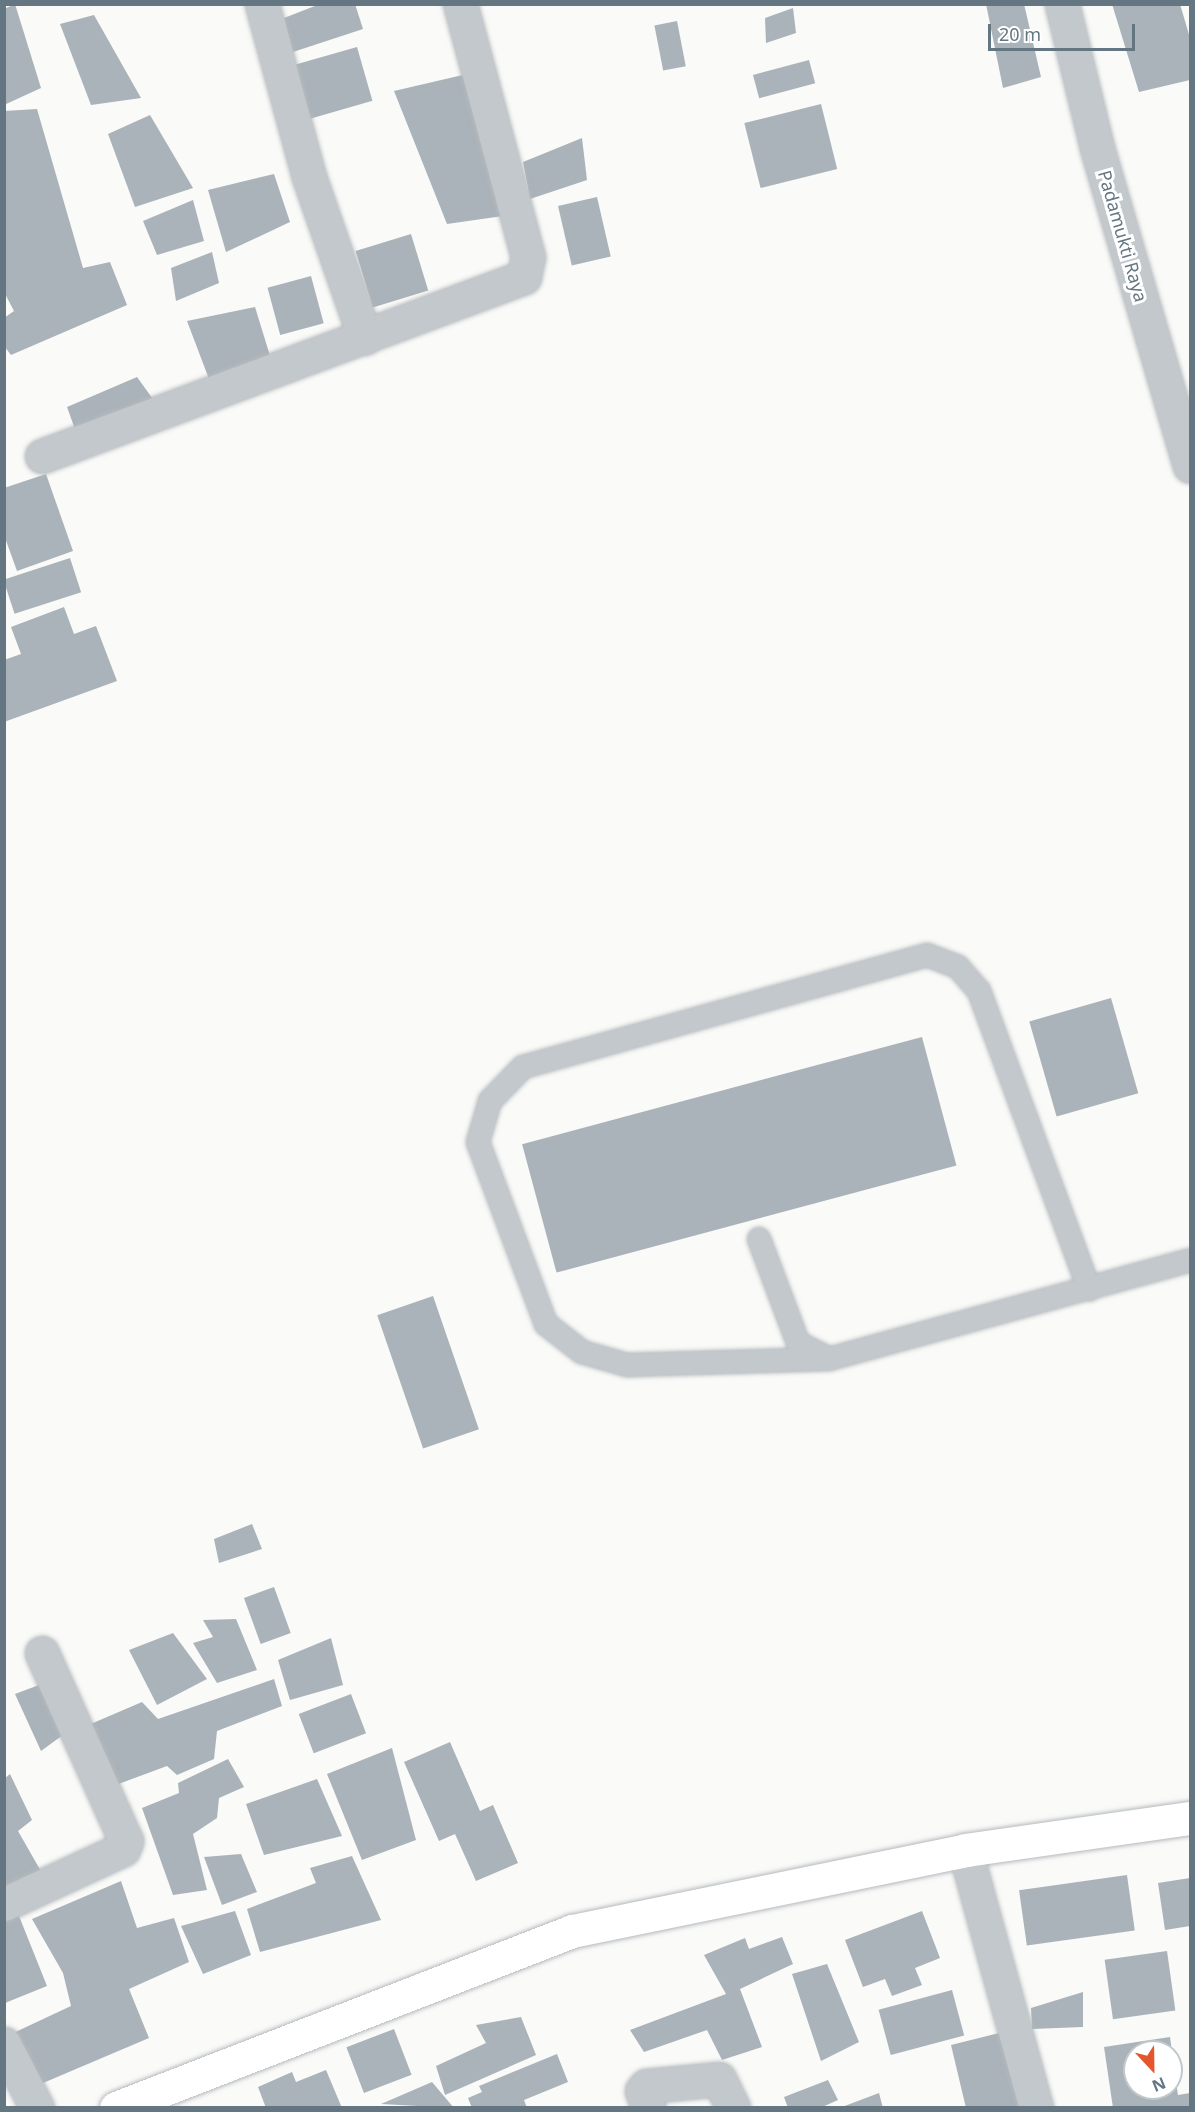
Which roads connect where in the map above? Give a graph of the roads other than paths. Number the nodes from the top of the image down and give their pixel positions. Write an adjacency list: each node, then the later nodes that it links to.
1 (262, 4): 4 (street)
2 (460, 4): 4 (street)
3 (1062, 4): 6 (street, Padamukti Raya)
4 (365, 338): 5 (street)
5 (42, 456)
6 (1191, 466)
7 (759, 1239): 10 (lane)
8 (1191, 1260): 9 (lane)
9 (1089, 1289): 10 (lane); 10 (lane)
10 (829, 1359)
11 (42, 1653): 14 (street)
12 (1191, 1818): 13 (main road)
13 (965, 1850): 17 (main road); 20 (street)
14 (4, 1904)
15 (4, 2044): 16 (street)
16 (37, 2108)
17 (116, 2108)
18 (648, 2108): 19 (street)
19 (733, 2108)
20 (1035, 2108)

